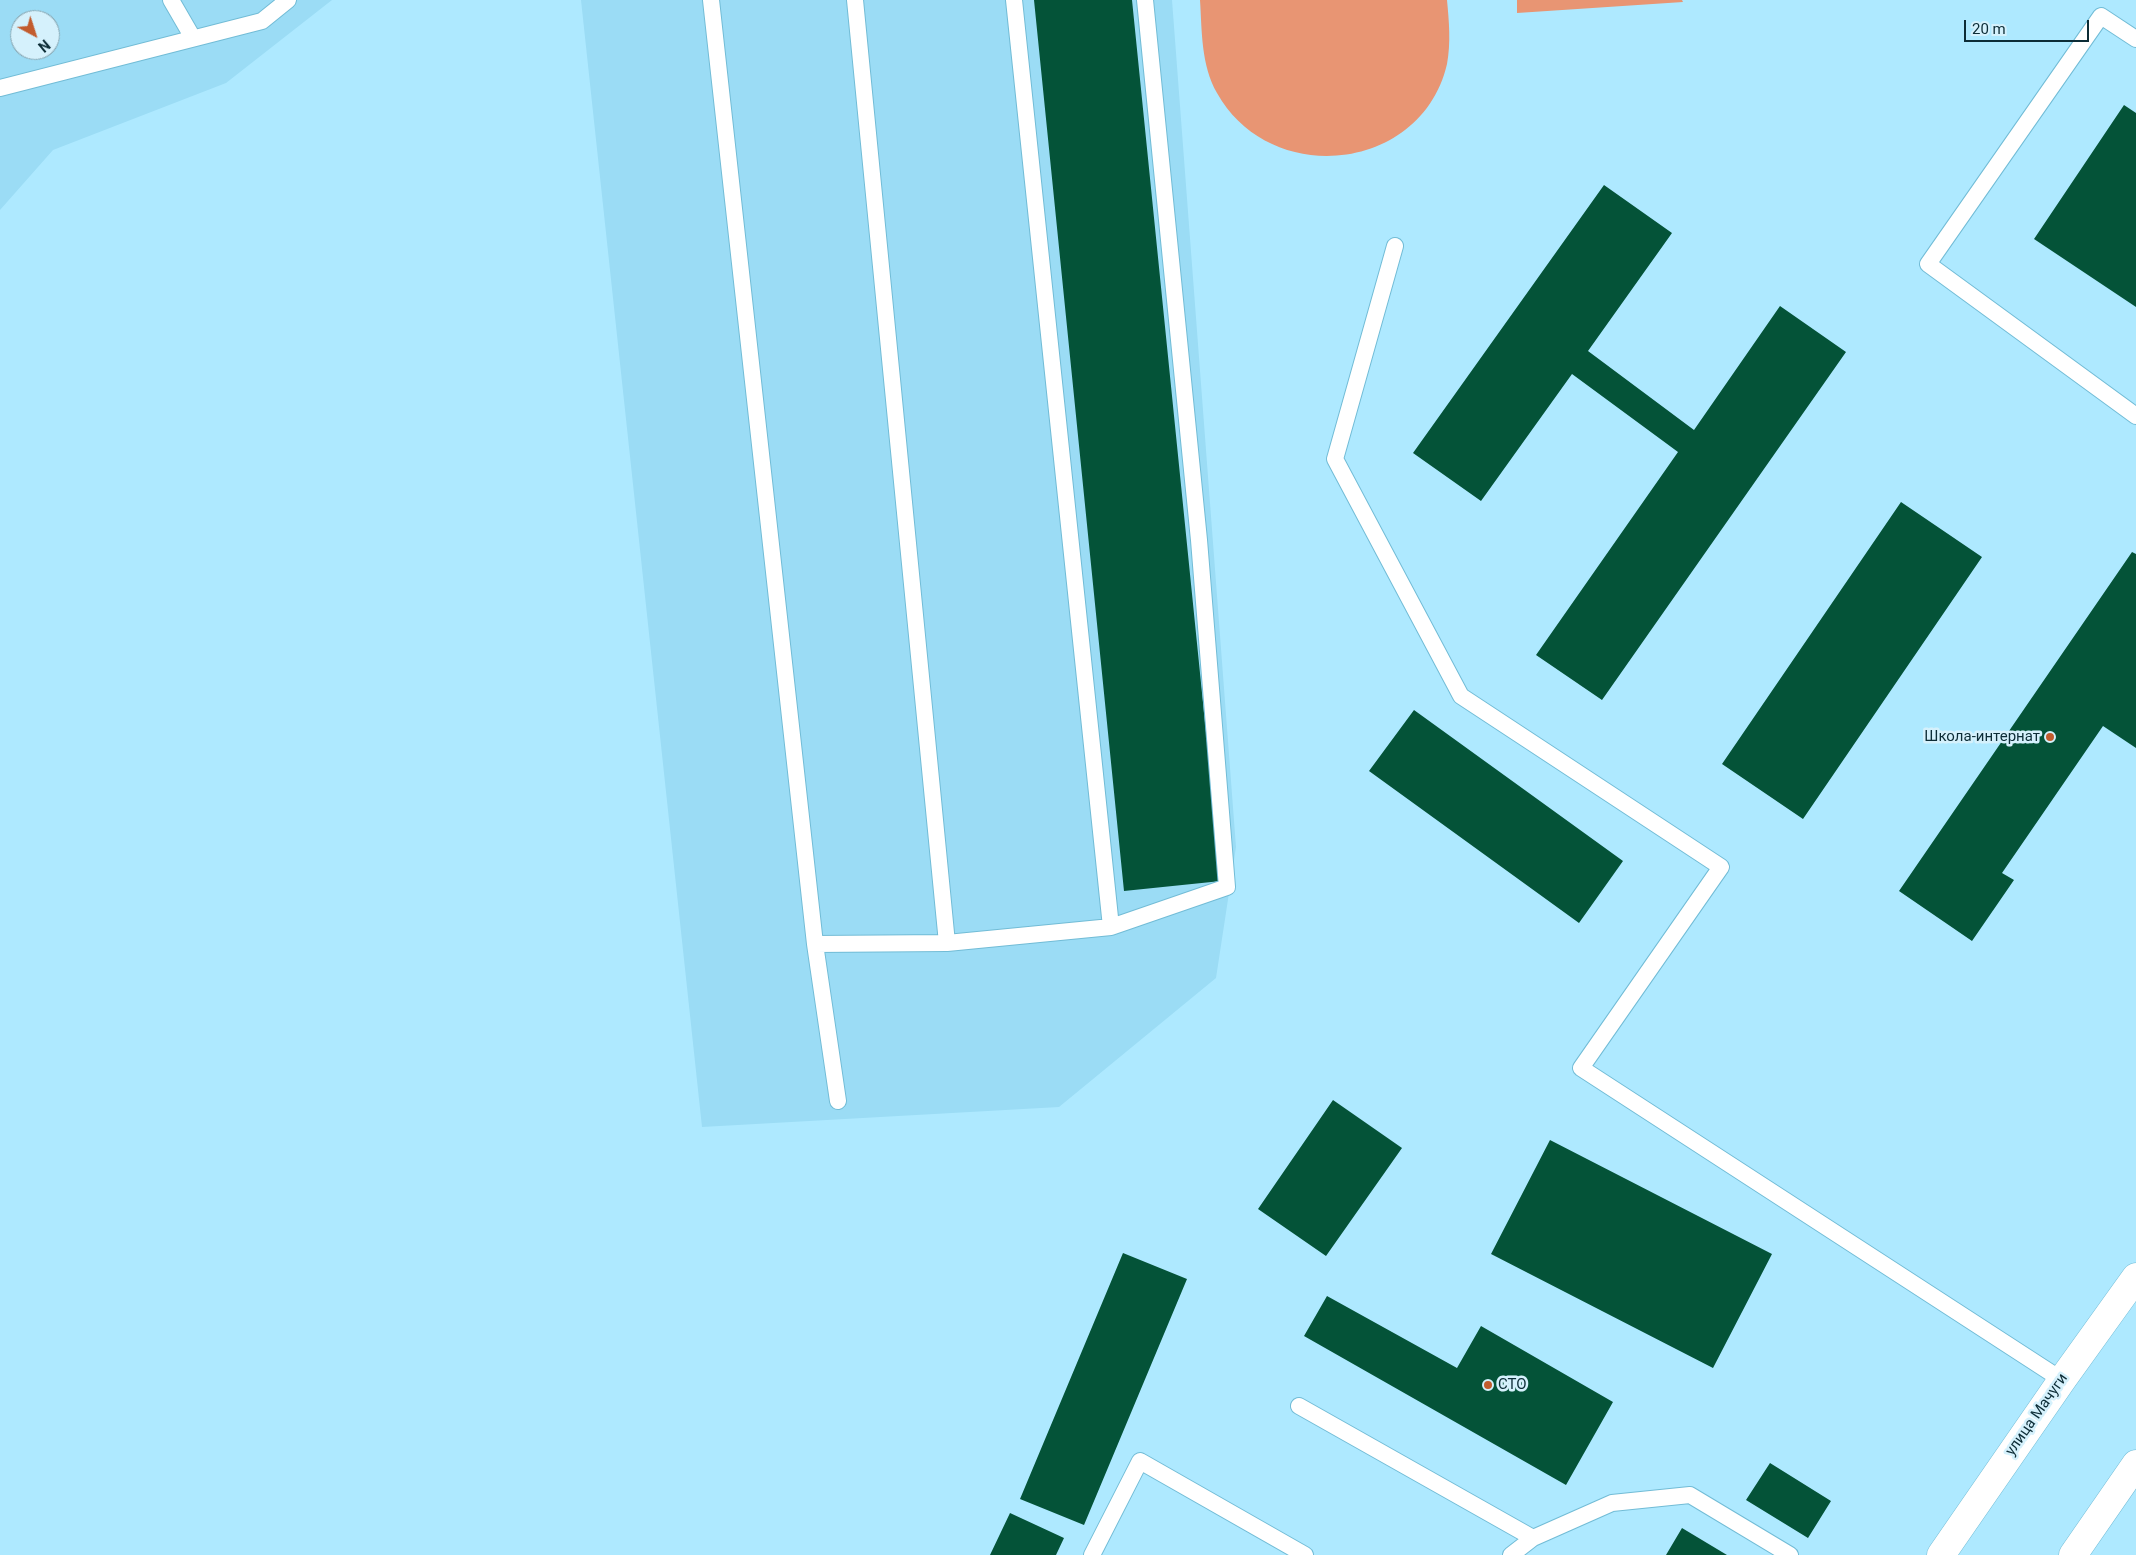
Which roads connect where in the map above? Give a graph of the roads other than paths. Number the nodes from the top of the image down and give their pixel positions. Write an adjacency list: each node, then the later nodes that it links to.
1 (171, 0): 7 (lane)
2 (288, 0): 7 (lane)
3 (711, 0): 14 (lane)
4 (855, 0): 13 (lane)
5 (1014, 0): 12 (lane)
6 (1145, 0): 12 (lane)
7 (193, 38): 9 (lane)
8 (2136, 39): 11 (lane)
9 (0, 88)
10 (1395, 246): 18 (lane)
11 (2136, 416)
12 (1110, 927): 13 (lane)
13 (947, 943): 14 (lane)
14 (814, 944): 15 (lane)
15 (838, 1101)
16 (2136, 1277): 17 (main road, улица Мачуги)
17 (2126, 1300): 18 (main road, улица Мачуги)
18 (2062, 1380): 26 (main road, улица Мачуги)
19 (1299, 1406): 21 (lane)
20 (2136, 1464): 27 (main road)
21 (1533, 1538): 24 (lane); 25 (lane)
22 (1092, 1555): 23 (lane)
23 (1305, 1555)
24 (1511, 1555)
25 (1790, 1555)
26 (1941, 1555)
27 (2073, 1555)

